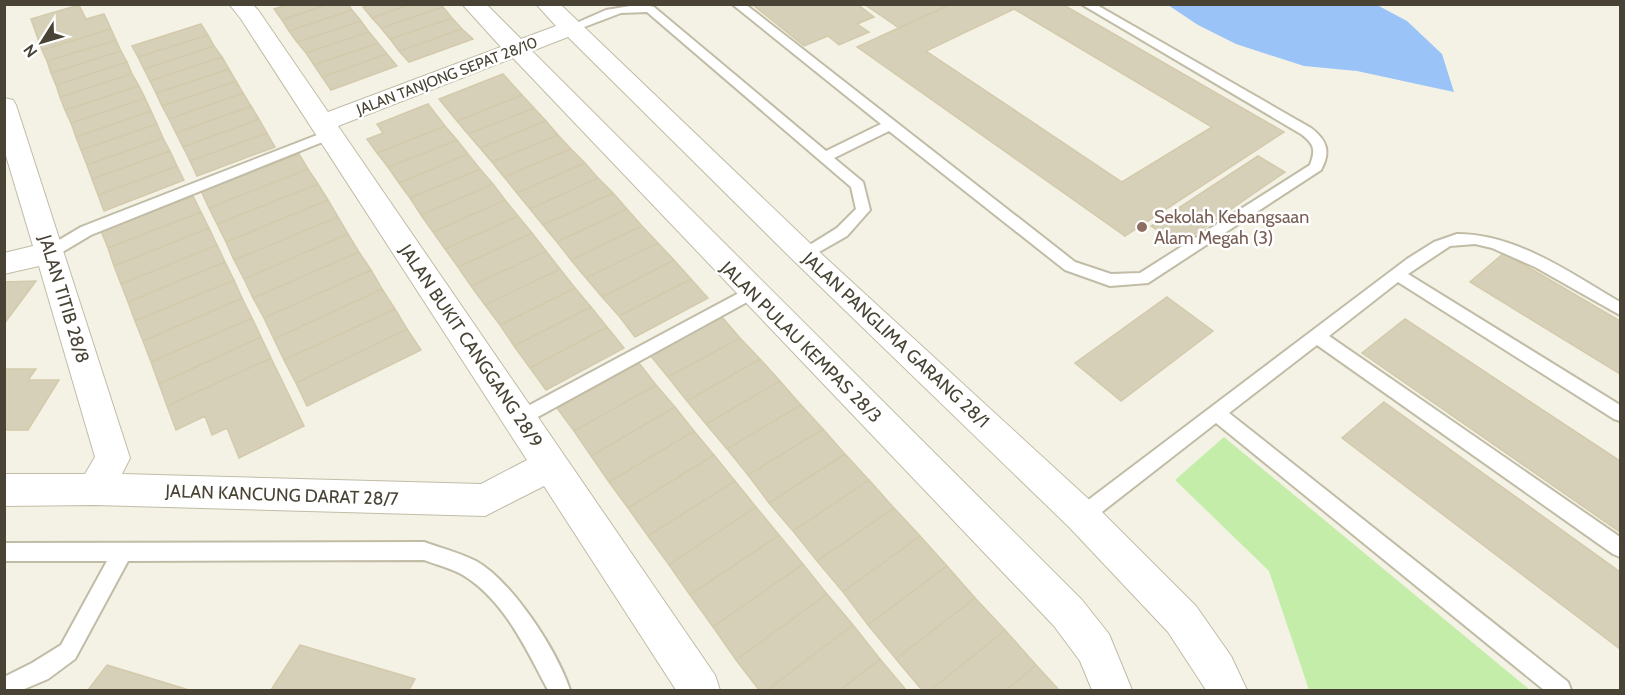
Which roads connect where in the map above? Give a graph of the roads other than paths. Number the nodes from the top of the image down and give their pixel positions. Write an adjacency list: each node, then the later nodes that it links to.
1 (240, 4): 10 (street, JALAN BUKIT CANGGANG 28/9)
2 (472, 4): 7 (street, JALAN PULAU KEMPAS 28/3)
3 (547, 4): 6 (street, JALAN PANGLIMA GARANG 28/1)
4 (737, 4): 9 (lane)
5 (1086, 4): 9 (lane)
6 (571, 28): 7 (street, JALAN TANJONG SEPAT 28/10); 11 (lane); 13 (street, JALAN PANGLIMA GARANG 28/1)
7 (516, 50): 10 (street, JALAN TANJONG SEPAT 28/10); 16 (street, JALAN PULAU KEMPAS 28/3)
8 (4, 105): 12 (street, JALAN TITIB 28/8)
9 (890, 125): 11 (lane)
10 (326, 129): 12 (lane); 21 (street, JALAN BUKIT CANGGANG 28/9)
11 (824, 157): 13 (lane)
12 (49, 253): 14 (street); 23 (street, JALAN TITIB 28/8)
13 (805, 255): 25 (street, JALAN PANGLIMA GARANG 28/1)
14 (4, 264)
15 (1398, 274): 17 (lane); 18 (lane); 20 (lane)
16 (752, 292): 21 (lane); 32 (street, JALAN PULAU KEMPAS 28/3)
17 (1620, 309)
18 (1317, 336): 19 (lane); 26 (lane)
19 (1215, 412): 25 (lane); 34 (lane)
20 (1620, 414)
21 (519, 419): 22 (street, JALAN BUKIT CANGGANG 28/9)
22 (550, 465): 23 (street, JALAN KANCUNG DARAT 28/7); 31 (street, JALAN BUKIT CANGGANG 28/9)
23 (95, 489): 24 (street, JALAN KANCUNG DARAT 28/7)
24 (4, 490)
25 (1082, 516): 33 (street, JALAN PANGLIMA GARANG 28/1)
26 (1620, 548)
27 (4, 552): 28 (lane)
28 (122, 552): 29 (lane); 30 (lane)
29 (4, 688)
30 (560, 690)
31 (700, 690)
32 (1112, 690)
33 (1227, 690)
34 (1560, 690)

